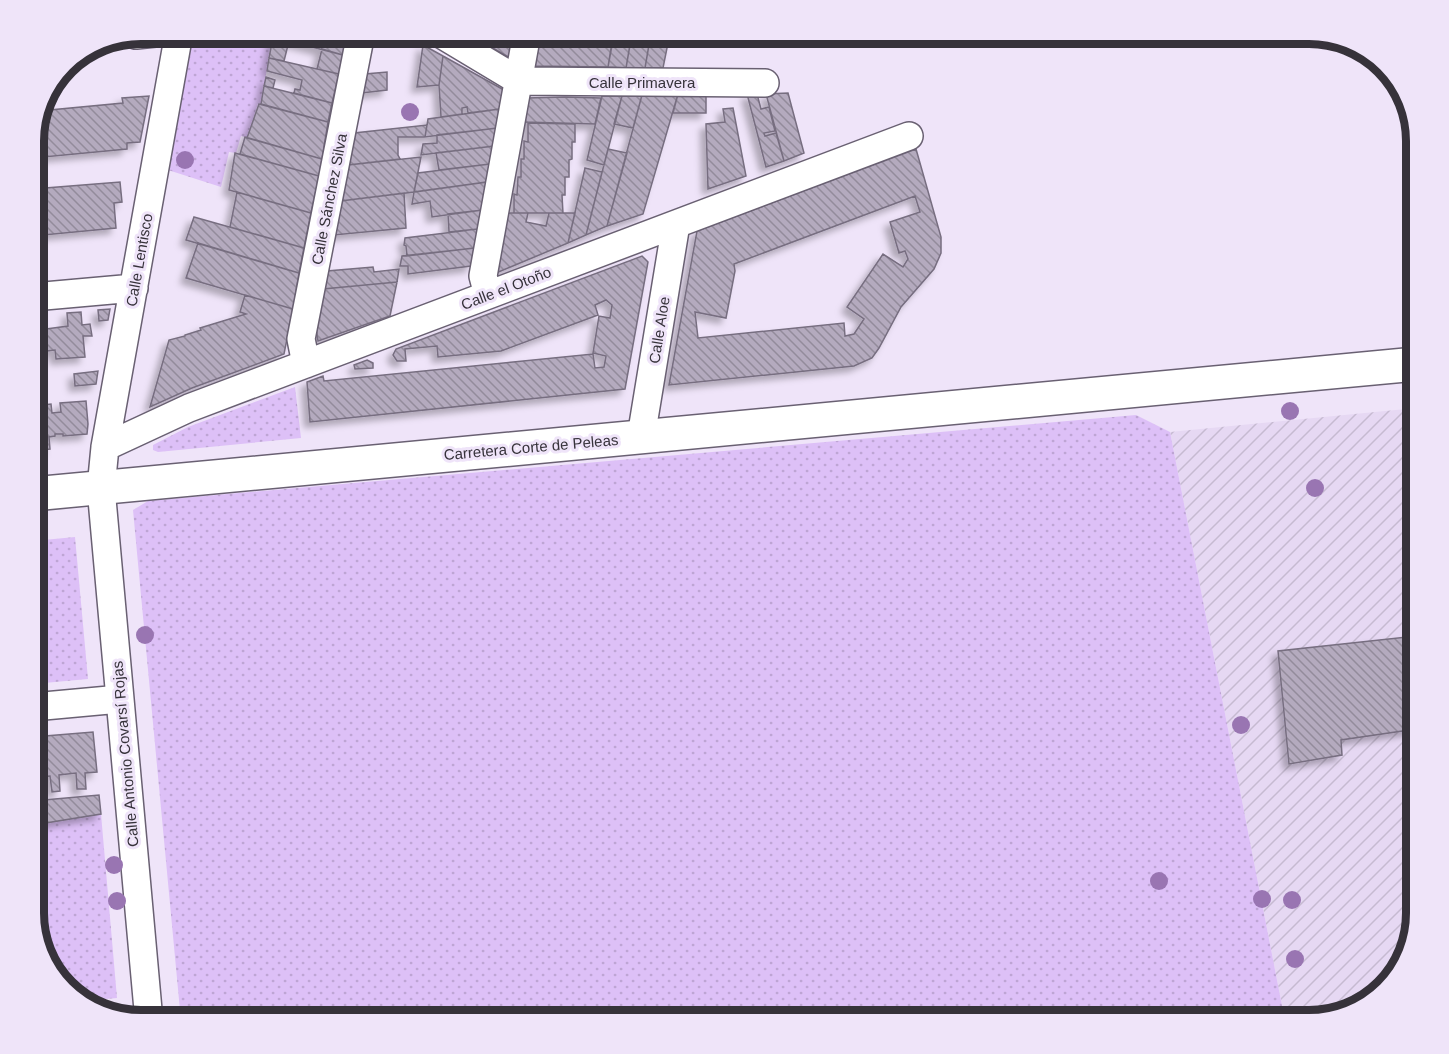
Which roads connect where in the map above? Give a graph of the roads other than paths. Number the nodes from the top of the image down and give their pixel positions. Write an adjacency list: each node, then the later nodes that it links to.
1 (177, 44): 9 (street, Calle Lentisco)
2 (360, 44): 12 (street, Calle Sánchez Silva)
3 (457, 44): 5 (street)
4 (525, 44): 5 (street)
5 (519, 81): 6 (street, Calle Primavera); 10 (street)
6 (765, 83)
7 (909, 136): 8 (street, Calle el Otoño)
8 (676, 224): 10 (street, Calle el Otoño); 14 (street, Calle Aloe)
9 (134, 288): 11 (street); 15 (street, Calle Lentisco)
10 (488, 295): 12 (street, Calle el Otoño)
11 (44, 296)
12 (306, 364): 15 (street, Calle el Otoño)
13 (1406, 365): 14 (street, Carretera Corte de Peleas)
14 (641, 437): 16 (street, Carretera Corte de Peleas)
15 (105, 447): 16 (street, Calle Lentisco)
16 (101, 488): 17 (street, Carretera Corte de Peleas); 18 (street, Calle Antonio Covarsí Rojas)
17 (44, 493)
18 (120, 699): 19 (street); 20 (street, Calle Antonio Covarsí Rojas)
19 (44, 706)
20 (148, 1010)

